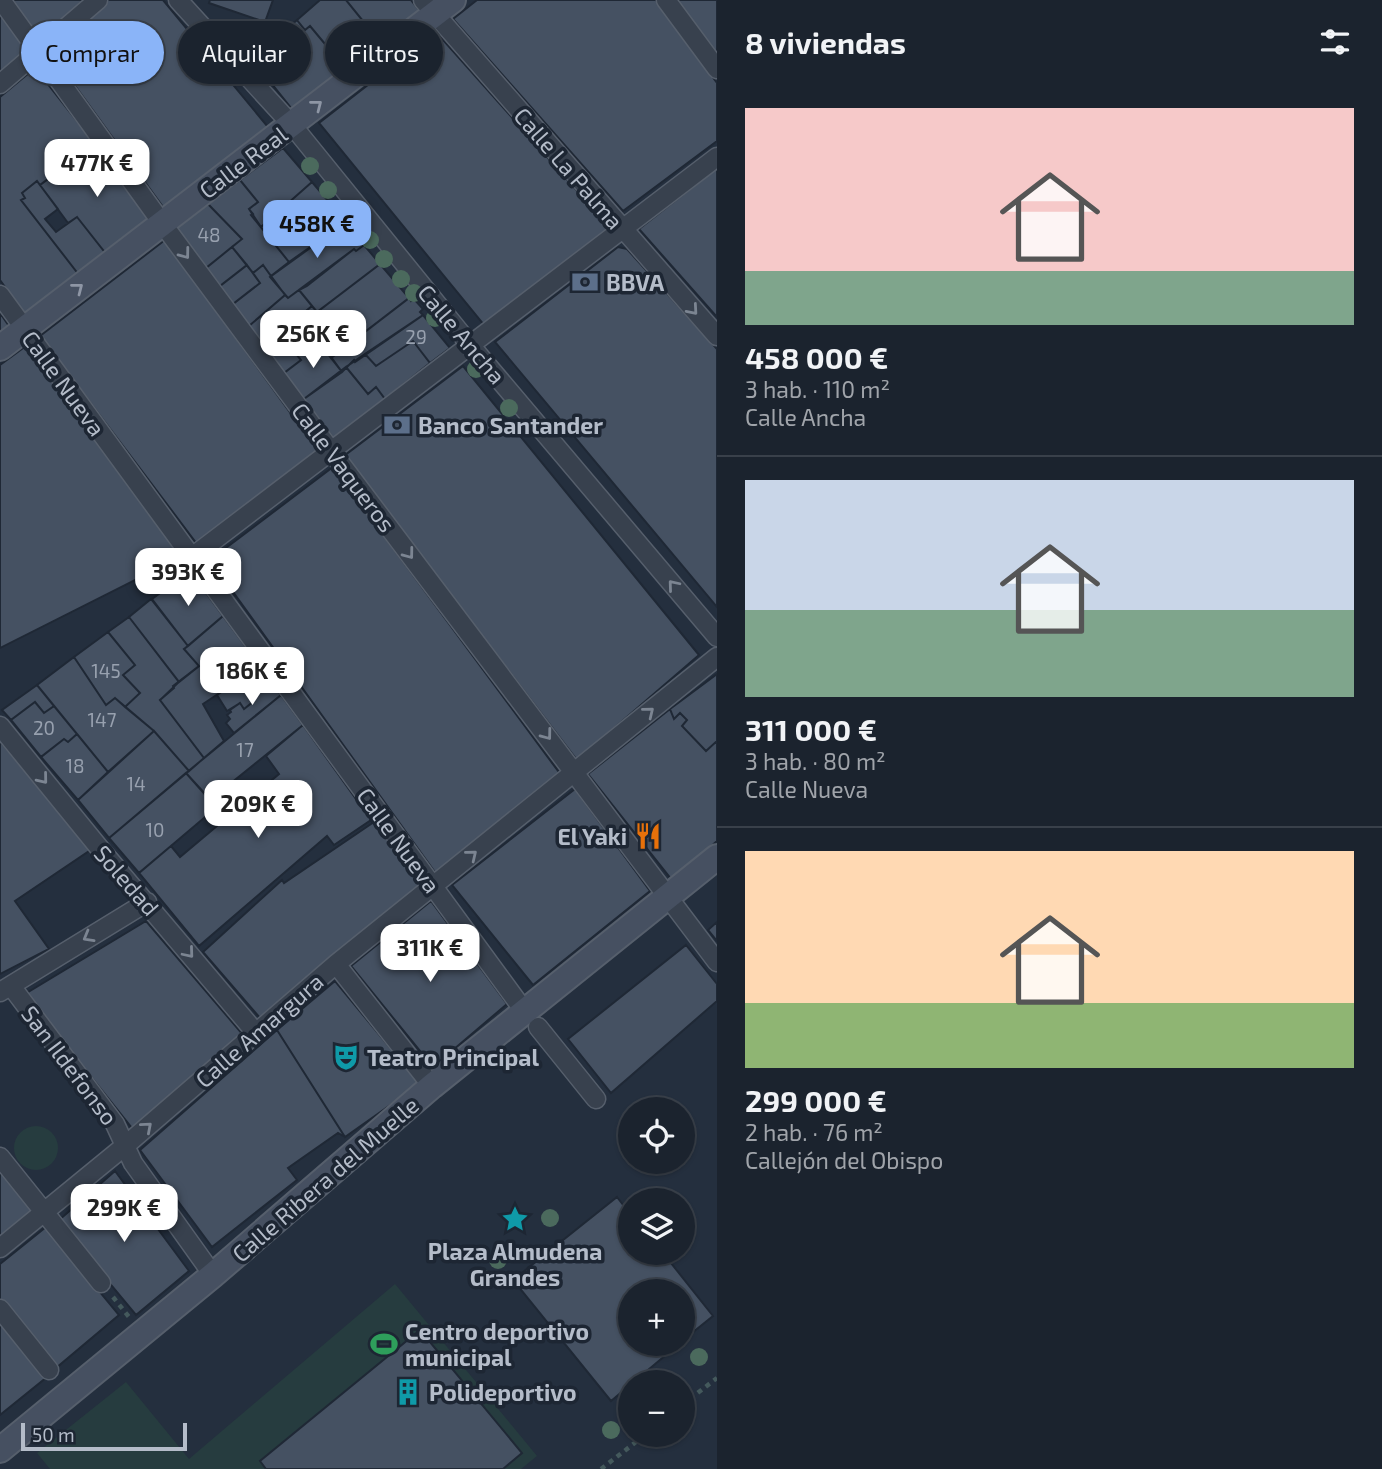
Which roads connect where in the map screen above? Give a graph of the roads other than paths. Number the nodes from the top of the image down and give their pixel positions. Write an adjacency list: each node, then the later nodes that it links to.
1 (1, 0): 7 (street, Calle Vaqueros)
2 (98, 0): 6 (street)
3 (178, 0): 12 (street, Calle Ancha)
4 (666, 0): 9 (street)
5 (437, 5): 12 (street, Calle Real, one-way to 5); 15 (street, Calle La Palma)
6 (74, 21)
7 (21, 27)
8 (21, 67): 10 (street)
9 (717, 68)
10 (0, 84)
11 (62, 84): 14 (street, Calle Vaqueros)
12 (292, 125): 14 (street, Calle Real); 19 (street, Calle Ancha)
13 (717, 156): 15 (street)
14 (162, 223): 17 (street, Calle Real, one-way to 14); 21 (street, Calle Vaqueros, one-way to 21)
15 (622, 228): 18 (street, Calle La Palma, one-way to 18); 19 (street)
16 (0, 295): 17 (street, Calle Nueva)
17 (24, 330): 20 (street, Calle Real); 22 (street, Calle Nueva)
18 (717, 336)
19 (471, 346): 21 (street); 23 (street, Calle Ancha, one-way to 19)
20 (0, 348)
21 (332, 452): 22 (street); 26 (street, Calle Vaqueros, one-way to 26)
22 (192, 557): 28 (street, Calle Nueva)
23 (717, 637)
24 (717, 657): 26 (street, Calle Amargura, one-way to 24)
25 (0, 726): 30 (street, Soledad, one-way to 30)
26 (575, 772): 28 (street, Calle Amargura, one-way to 26); 29 (street, Calle Vaqueros)
27 (717, 857): 29 (street, Calle Ribera del Muelle)
28 (433, 887): 32 (street, Calle Amargura); 34 (street, Calle Nueva)
29 (667, 897): 31 (street, Calle Vaqueros); 34 (street, Calle Ribera del Muelle)
30 (147, 902): 33 (street, one-way to 33); 35 (street, Soledad, one-way to 35)
31 (717, 962)
32 (336, 964): 35 (street, Calle Amargura); 36 (street)
33 (5, 989): 38 (street, San Ildefonso)
34 (531, 1019): 36 (street, Calle Ribera del Muelle); 37 (street, Calle Nueva)
35 (256, 1033): 38 (street, Calle Amargura, one-way to 35)
36 (432, 1086): 42 (street, Calle Ribera del Muelle)
37 (596, 1099)
38 (127, 1145): 40 (street, Calle Amargura); 42 (street, San Ildefonso)
39 (0, 1157): 40 (street)
40 (44, 1212): 41 (street, Calle Amargura); 43 (street)
41 (0, 1248)
42 (213, 1275): 46 (street, Calle Ribera del Muelle)
43 (101, 1283)
44 (0, 1310): 45 (street)
45 (49, 1370)
46 (0, 1450)

